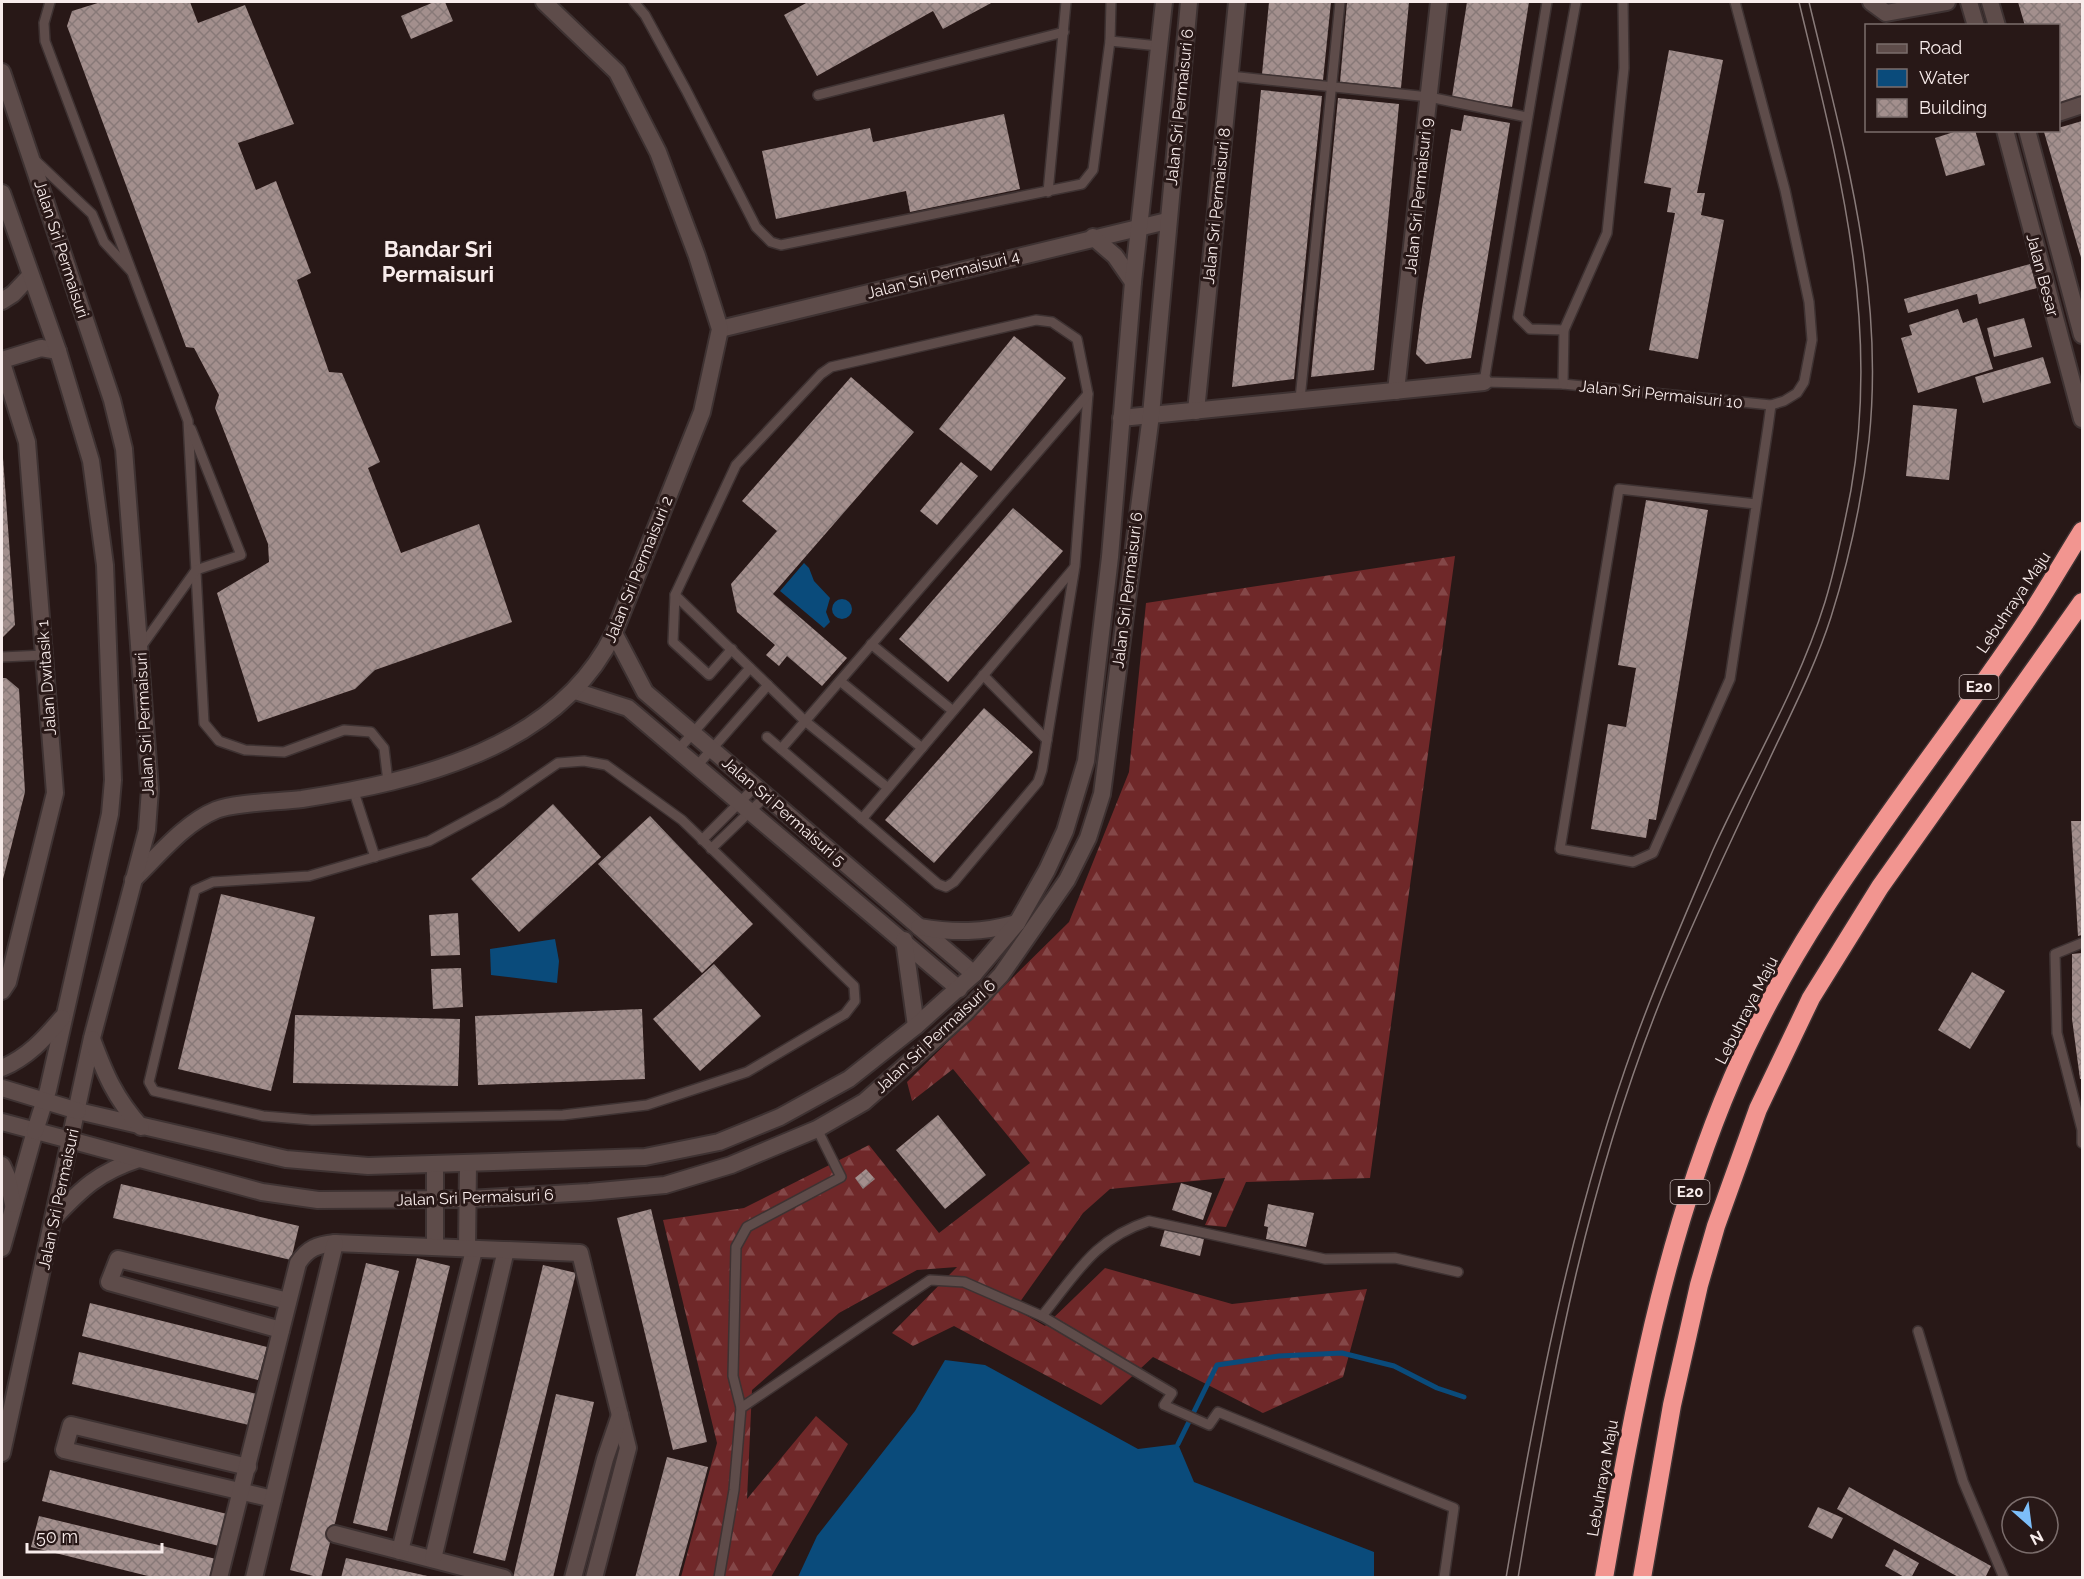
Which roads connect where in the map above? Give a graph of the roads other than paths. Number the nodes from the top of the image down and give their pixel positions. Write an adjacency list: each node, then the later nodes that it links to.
1 (50, 2): 43 (lane)
2 (544, 2): 46 (street, Jalan Sri Permaisuri 2)
3 (634, 2): 35 (lane)
4 (1066, 2): 21 (lane)
5 (1112, 2): 22 (lane)
6 (1164, 2): 23 (street, Jalan Sri Permaisuri 6)
7 (1189, 2): 37 (street, Jalan Sri Permaisuri 6)
8 (1237, 2): 25 (street, Jalan Sri Permaisuri 8)
9 (1340, 2): 26 (lane)
10 (1440, 2): 28 (street, Jalan Sri Permaisuri 9)
11 (1547, 2): 31 (lane)
12 (1575, 2): 47 (lane)
13 (1623, 2): 47 (lane)
14 (1736, 2): 56 (lane)
15 (1871, 2): 16 (street)
16 (1947, 2)
17 (1969, 2): 19 (street)
18 (1990, 2): 20 (street)
19 (1975, 24)
20 (1996, 24)
21 (1064, 32): 27 (lane); 35 (lane)
22 (1110, 41): 23 (lane); 35 (lane)
23 (1159, 46): 38 (street, Jalan Sri Permaisuri 6)
24 (2, 72): 34 (street, Jalan Sri Permaisuri)
25 (1230, 76): 26 (lane); 57 (street, Jalan Sri Permaisuri 8)
26 (1333, 86): 28 (lane); 55 (lane)
27 (818, 95)
28 (1429, 97): 31 (lane); 53 (street, Jalan Sri Permaisuri 9)
29 (2082, 105): 30 (street)
30 (2060, 112)
31 (1527, 117): 51 (lane)
32 (2006, 132): 41 (street, Jalan Besar)
33 (2028, 132): 40 (street, Jalan Besar)
34 (33, 159): 43 (lane); 70 (street, Jalan Sri Permaisuri)
35 (1048, 192)
36 (2, 193): 42 (street, Jalan Sri Permaisuri)
37 (1167, 221): 38 (street, Jalan Sri Permaisuri 4); 58 (street, Jalan Sri Permaisuri 6)
38 (1140, 228): 39 (street, Jalan Sri Permaisuri 4); 44 (street, Jalan Sri Permaisuri 6)
39 (1093, 237): 44 (street); 46 (street, Jalan Sri Permaisuri 4)
40 (2062, 259): 41 (street); 48 (street, Jalan Besar)
41 (2041, 265): 60 (street, Jalan Besar)
42 (30, 276): 45 (street); 49 (street, Jalan Sri Permaisuri)
43 (136, 276): 61 (lane)
44 (1133, 282): 59 (street, Jalan Sri Permaisuri 6)
45 (2, 301)
46 (720, 329): 68 (street, Jalan Sri Permaisuri 2)
47 (1564, 330): 52 (lane)
48 (2082, 335)
49 (58, 351): 50 (street); 107 (street, Jalan Sri Permaisuri)
50 (2, 361): 72 (street, Jalan Dwitasik 1)
51 (1484, 382): 52 (lane, Jalan Sri Permaisuri 10); 53 (street, Jalan Sri Permaisuri 10)
52 (1563, 384): 56 (lane, Jalan Sri Permaisuri 10)
53 (1396, 390): 55 (street, Jalan Sri Permaisuri 10)
54 (1088, 394): 64 (lane); 66 (lane); 69 (lane)
55 (1300, 399): 57 (street, Jalan Sri Permaisuri 10)
56 (1771, 405): 62 (lane)
57 (1196, 411): 58 (street, Jalan Sri Permaisuri 10)
58 (1151, 415): 59 (street, Jalan Sri Permaisuri 10); 103 (street, Jalan Sri Permaisuri 6)
59 (1122, 418): 99 (street, Jalan Sri Permaisuri 6)
60 (2082, 419)
61 (188, 421): 65 (lane); 65 (lane)
62 (1756, 504): 62 (lane)
63 (2082, 531): 154 (highway, Lebuhraya Maju / E20)
64 (1075, 566): 75 (lane); 83 (lane)
65 (196, 570): 70 (lane); 89 (lane)
66 (675, 596): 71 (lane); 71 (lane)
67 (2082, 602): 155 (highway, E20)
68 (614, 633): 78 (street, Jalan Sri Permaisuri 2); 81 (street, Jalan Sri Permaisuri 5)
69 (871, 644): 76 (lane); 79 (lane)
70 (140, 648): 98 (street, Jalan Sri Permaisuri)
71 (732, 650): 74 (lane)
72 (44, 655): 73 (lane); 105 (street, Jalan Dwitasik 1)
73 (2, 657)
74 (750, 668): 77 (lane); 81 (lane)
75 (983, 675): 79 (lane); 83 (lane)
76 (840, 681): 80 (lane); 85 (lane)
77 (768, 685): 80 (lane); 84 (lane)
78 (575, 691): 87 (street, Jalan Sri Permaisuri 5); 89 (street, Jalan Sri Permaisuri 2)
79 (953, 711): 85 (lane)
80 (806, 720): 86 (lane); 90 (lane)
81 (693, 733): 84 (street, Jalan Sri Permaisuri 5); 87 (lane)
82 (767, 737): 86 (lane)
83 (1047, 740): 94 (lane)
84 (712, 748): 88 (lane); 92 (street, Jalan Sri Permaisuri 5)
85 (922, 748): 90 (lane)
86 (781, 749): 94 (lane)
87 (678, 750): 88 (street, Jalan Sri Permaisuri 5)
88 (697, 766): 93 (street, Jalan Sri Permaisuri 5)
89 (388, 782): 91 (street, Jalan Sri Permaisuri 2)
90 (888, 788): 94 (lane)
91 (353, 789): 97 (lane); 98 (street, Jalan Sri Permaisuri 2)
92 (761, 791): 93 (lane); 93 (lane); 100 (street, Jalan Sri Permaisuri 5)
93 (745, 807): 95 (lane); 96 (lane); 101 (street, Jalan Sri Permaisuri 5)
94 (862, 819)
95 (702, 840): 96 (lane); 97 (lane)
96 (711, 849): 97 (lane)
97 (375, 857)
98 (133, 880): 109 (street, Jalan Sri Permaisuri)
99 (1017, 923): 100 (street); 104 (street, Jalan Sri Permaisuri 6)
100 (919, 927): 104 (street, Jalan Sri Permaisuri 5)
101 (904, 940): 104 (street, Jalan Sri Permaisuri 5); 108 (street)
102 (2082, 943): 119 (lane)
103 (1000, 975): 104 (street); 106 (street, Jalan Sri Permaisuri 6)
104 (969, 984): 106 (street); 108 (street, Jalan Sri Permaisuri 6)
105 (2, 991)
106 (964, 1013): 116 (street, Jalan Sri Permaisuri 6)
107 (64, 1016): 110 (street); 112 (street, Jalan Sri Permaisuri)
108 (916, 1026): 121 (street, Jalan Sri Permaisuri 6)
109 (92, 1038): 113 (street, Jalan Sri Permaisuri); 115 (street)
110 (2, 1068)
111 (2, 1088): 112 (street, Jalan Sri Permaisuri 6)
112 (44, 1103): 113 (street, Jalan Sri Permaisuri 6); 117 (street, Jalan Sri Permaisuri)
113 (78, 1111): 115 (street, Jalan Sri Permaisuri 6); 118 (street, Jalan Sri Permaisuri)
114 (2, 1122): 117 (street, Jalan Sri Permaisuri 6)
115 (141, 1126): 123 (street, Jalan Sri Permaisuri 6)
116 (817, 1128): 124 (street, Jalan Sri Permaisuri 6); 138 (lane)
117 (35, 1131): 118 (street, Jalan Sri Permaisuri 6); 126 (street, Jalan Sri Permaisuri)
118 (70, 1140): 120 (street, Jalan Sri Permaisuri 6); 127 (street, Jalan Sri Permaisuri)
119 (2082, 1143)
120 (140, 1158): 125 (street, Jalan Sri Permaisuri 6); 127 (street)
121 (468, 1164): 123 (street, Jalan Sri Permaisuri 6); 124 (street)
122 (2, 1165): 126 (street)
123 (435, 1165): 125 (street)
124 (469, 1198): 125 (street, Jalan Sri Permaisuri 6); 131 (street)
125 (435, 1199): 129 (street)
126 (13, 1204): 130 (street, Jalan Sri Permaisuri)
127 (53, 1219): 140 (street, Jalan Sri Permaisuri)
128 (335, 1244): 129 (street); 134 (street); 143 (street)
129 (435, 1247): 131 (street)
130 (2, 1248)
131 (471, 1249): 132 (street); 145 (street)
132 (506, 1250): 139 (street); 146 (street)
133 (1458, 1272): 135 (lane)
134 (288, 1301): 136 (street); 136 (street)
135 (1042, 1316): 138 (lane); 153 (lane)
136 (281, 1330): 141 (street)
137 (1918, 1331): 156 (lane)
138 (741, 1408): 152 (lane)
139 (620, 1415): 150 (street); 151 (street)
140 (2, 1453)
141 (248, 1467): 142 (street); 142 (street)
142 (241, 1493): 143 (street); 147 (street)
143 (273, 1499): 148 (street)
144 (335, 1534): 145 (street)
145 (400, 1551): 146 (street)
146 (433, 1559): 149 (street)
147 (219, 1578)
148 (254, 1578)
149 (504, 1578)
150 (573, 1578)
151 (594, 1578)
152 (718, 1578)
153 (1444, 1578)
154 (1604, 1578)
155 (1642, 1578)
156 (2004, 1578)

